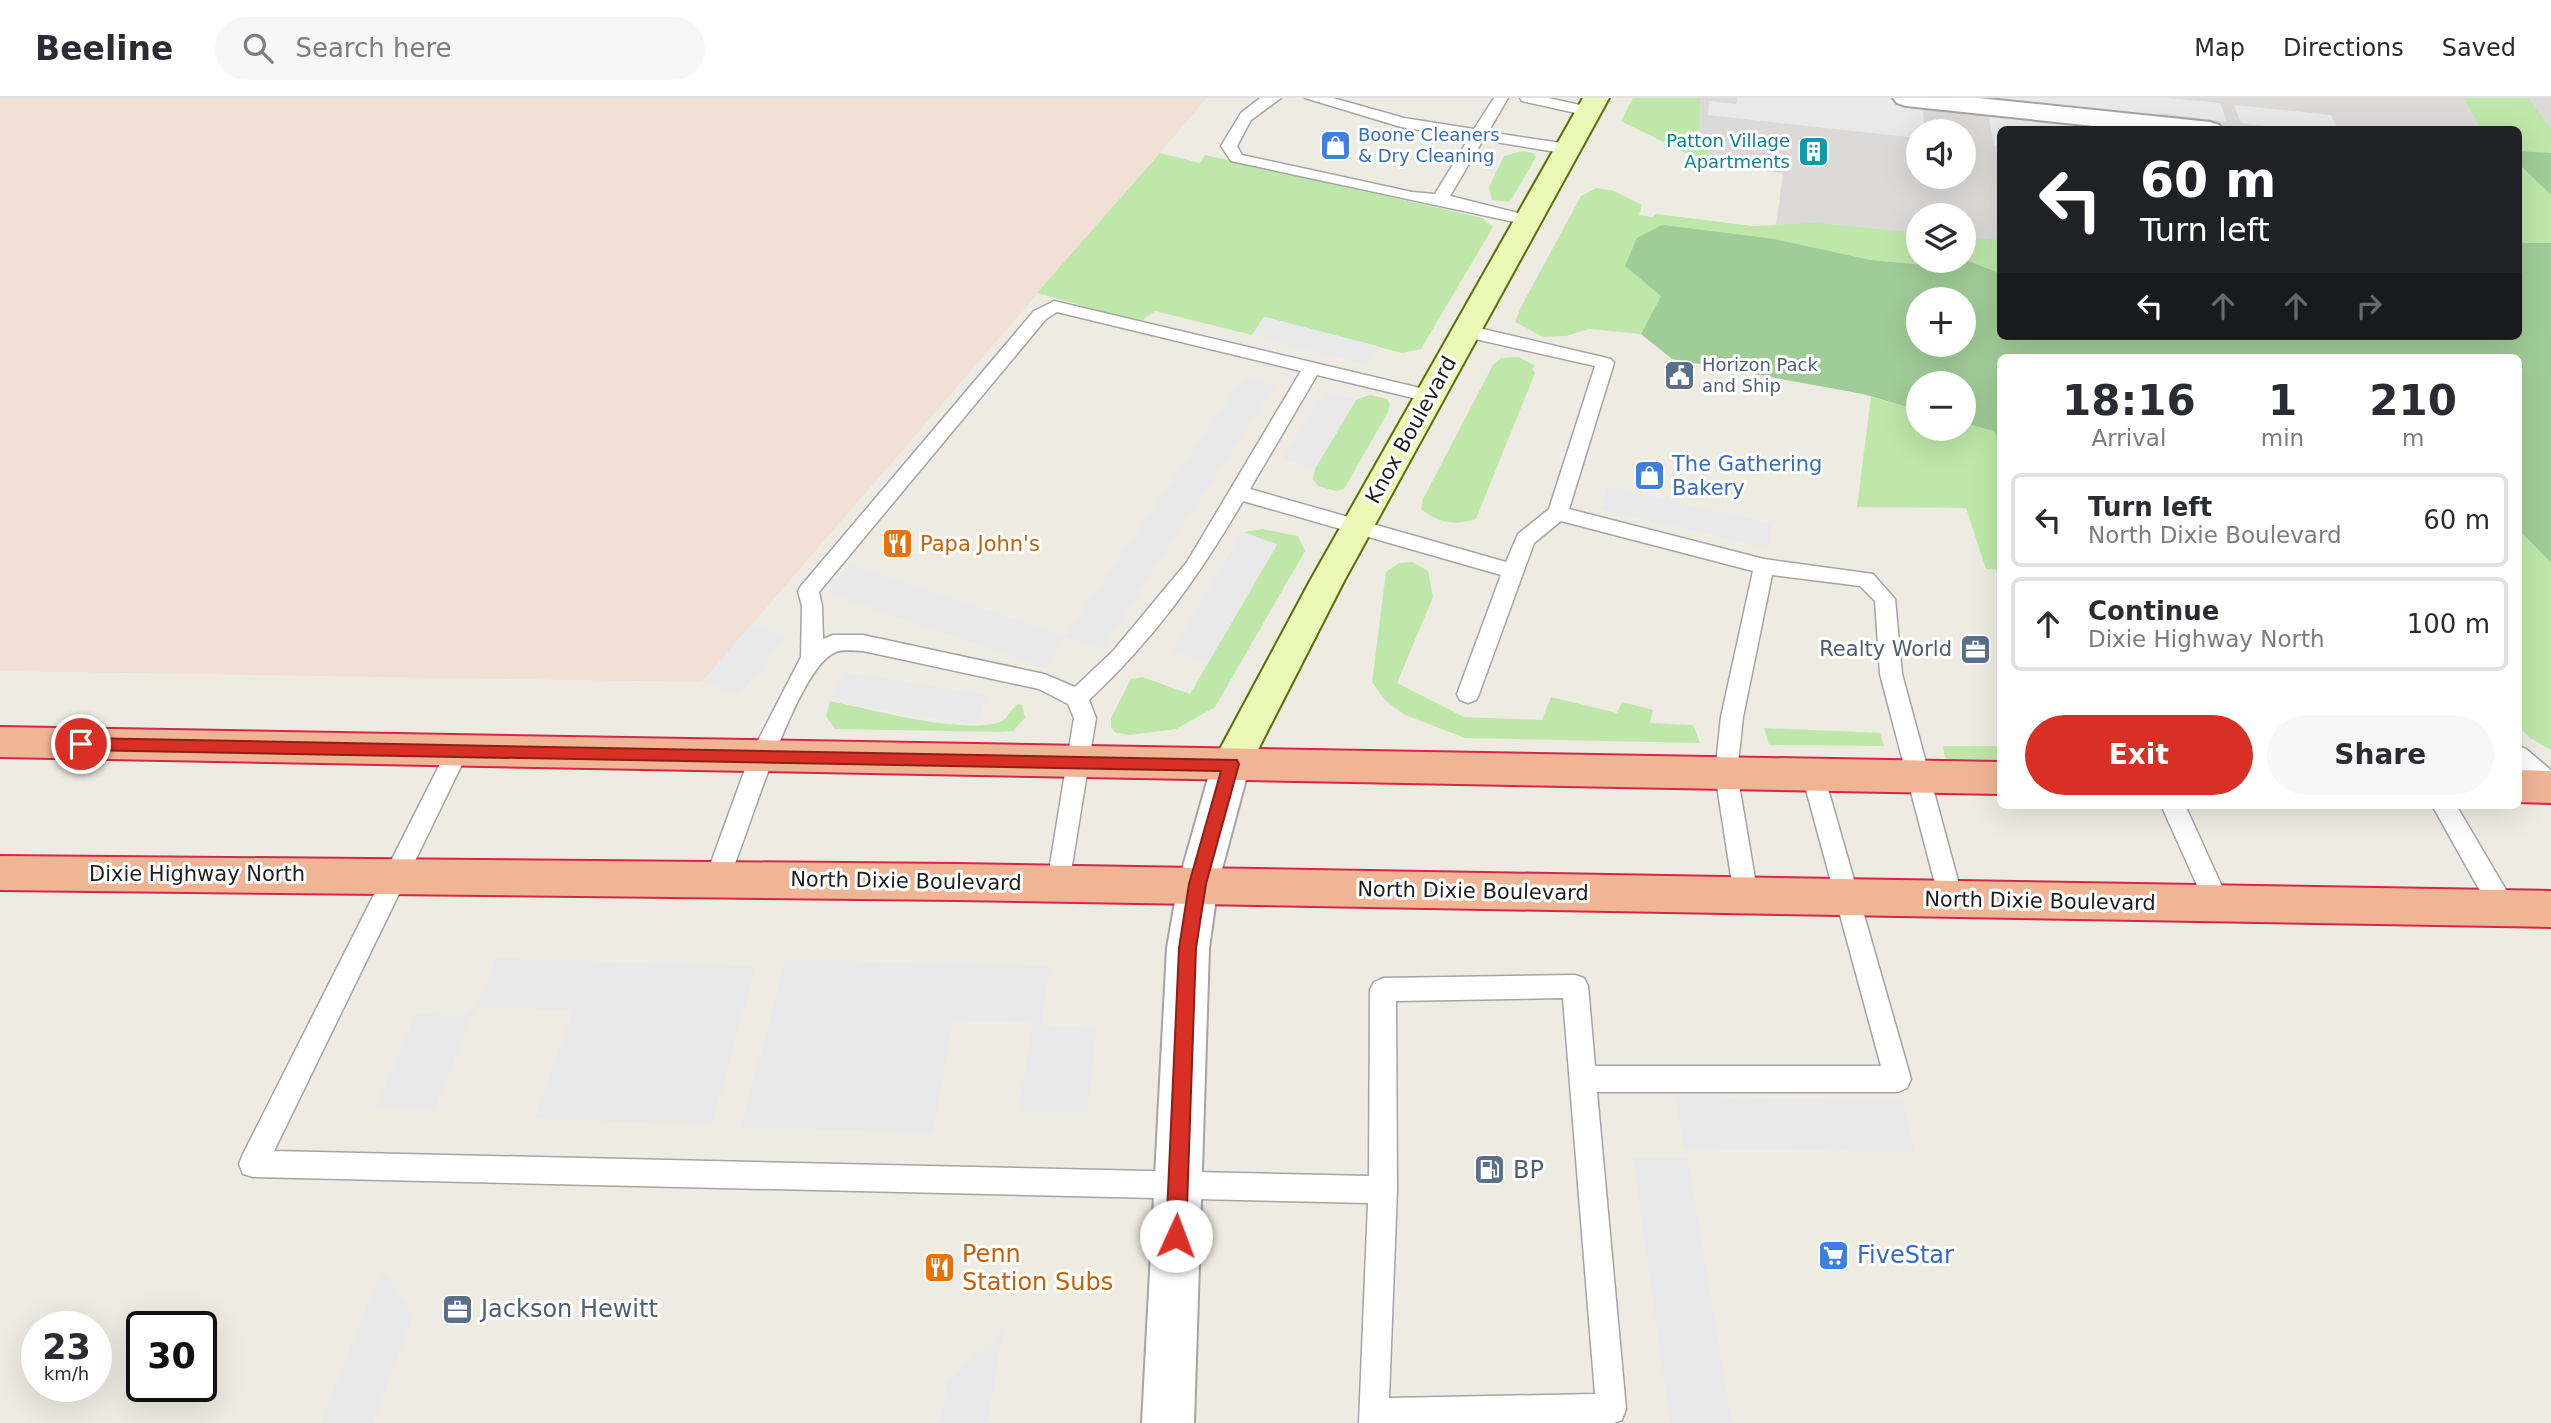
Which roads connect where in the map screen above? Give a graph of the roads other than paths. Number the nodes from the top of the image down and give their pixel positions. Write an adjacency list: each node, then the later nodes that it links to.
1 (1274, 98): 10 (lane)
2 (1312, 98): 8 (lane)
3 (1501, 98): 8 (lane)
4 (1527, 98): 6 (lane)
5 (1906, 98): 7 (street)
6 (1593, 104): 9 (main road, Knox Boulevard)
7 (2172, 126)
8 (1478, 135): 9 (lane); 10 (lane)
9 (1568, 149): 11 (main road, Knox Boulevard)
10 (1440, 199): 11 (lane)
11 (1528, 220): 12 (main road, Knox Boulevard)
12 (1466, 331): 14 (main road, Knox Boulevard); 16 (lane)
13 (1312, 368): 14 (lane); 15 (lane); 20 (lane)
14 (1430, 396): 17 (main road, Knox Boulevard)
15 (1238, 493): 17 (lane); 22 (lane)
16 (1558, 513): 18 (lane); 19 (lane)
17 (1356, 528): 19 (lane); 28 (main road, Knox Boulevard)
18 (1765, 566): 29 (lane); 31 (lane)
19 (1513, 571): 21 (lane)
20 (812, 657): 22 (lane); 25 (lane)
21 (1468, 694)
22 (1077, 698): 27 (lane)
23 (0, 742): 24 (highway)
24 (457, 752): 25 (highway); 38 (lane)
25 (760, 758): 27 (highway); 39 (lane)
26 (2522, 759): 33 (lane)
27 (1080, 762): 28 (highway); 40 (lane)
28 (1231, 764): 29 (highway); 41 (street)
29 (1726, 774): 30 (highway); 42 (lane)
30 (1813, 775): 31 (highway); 43 (lane)
31 (1919, 777): 32 (highway); 44 (lane)
32 (1997, 778)
33 (2551, 785): 34 (highway)
34 (2522, 786)
35 (2175, 809): 45 (lane)
36 (2446, 809): 46 (lane)
37 (0, 873): 38 (highway, Dixie Highway North)
38 (394, 875): 39 (highway, North Dixie Boulevard); 49 (lane)
39 (717, 879): 40 (highway, North Dixie Boulevard)
40 (1059, 883): 41 (highway, North Dixie Boulevard)
41 (1198, 884): 42 (highway, North Dixie Boulevard); 49 (street)
42 (1746, 896): 43 (highway, North Dixie Boulevard)
43 (1846, 898): 44 (highway, North Dixie Boulevard); 48 (lane)
44 (1951, 899): 45 (highway, North Dixie Boulevard)
45 (2218, 904): 46 (highway, North Dixie Boulevard)
46 (2503, 908): 47 (highway, North Dixie Boulevard)
47 (2551, 909)
48 (1583, 1079): 50 (lane); 51 (lane)
49 (1178, 1182): 50 (lane); 52 (street)
50 (1383, 1190): 51 (lane)
51 (1374, 1419)
52 (1168, 1423)

